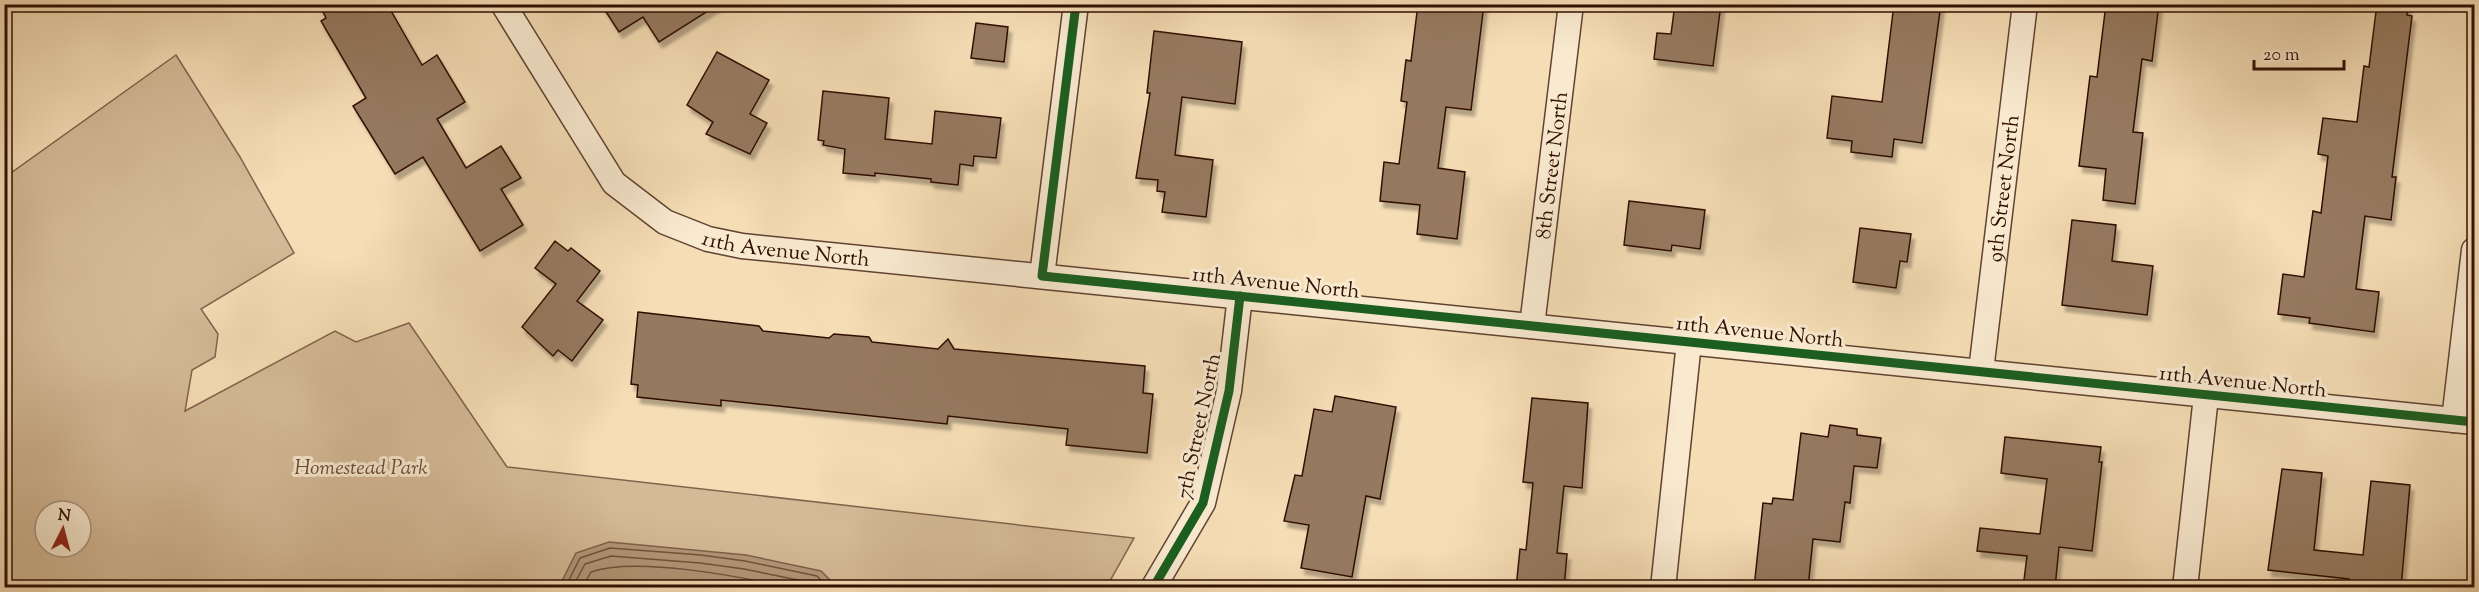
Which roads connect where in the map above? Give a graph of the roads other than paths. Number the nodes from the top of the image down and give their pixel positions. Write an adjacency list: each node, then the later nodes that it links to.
1 (503, 4): 6 (street, 11th Avenue North)
2 (1076, 4): 6 (street)
3 (1571, 4): 8 (street, 8th Street North)
4 (2025, 4): 10 (street, 9th Street North)
5 (2475, 250): 12 (street)
6 (1042, 276): 7 (street, 11th Avenue North)
7 (1240, 296): 8 (street, 11th Avenue North); 13 (street, 7th Street North)
8 (1532, 326): 9 (street, 11th Avenue North)
9 (1689, 342): 10 (street, 11th Avenue North); 14 (street)
10 (1981, 371): 11 (street, 11th Avenue North)
11 (2206, 396): 12 (street, 11th Avenue North); 15 (street)
12 (2464, 421)
13 (1153, 588)
14 (1663, 588)
15 (2185, 588)

